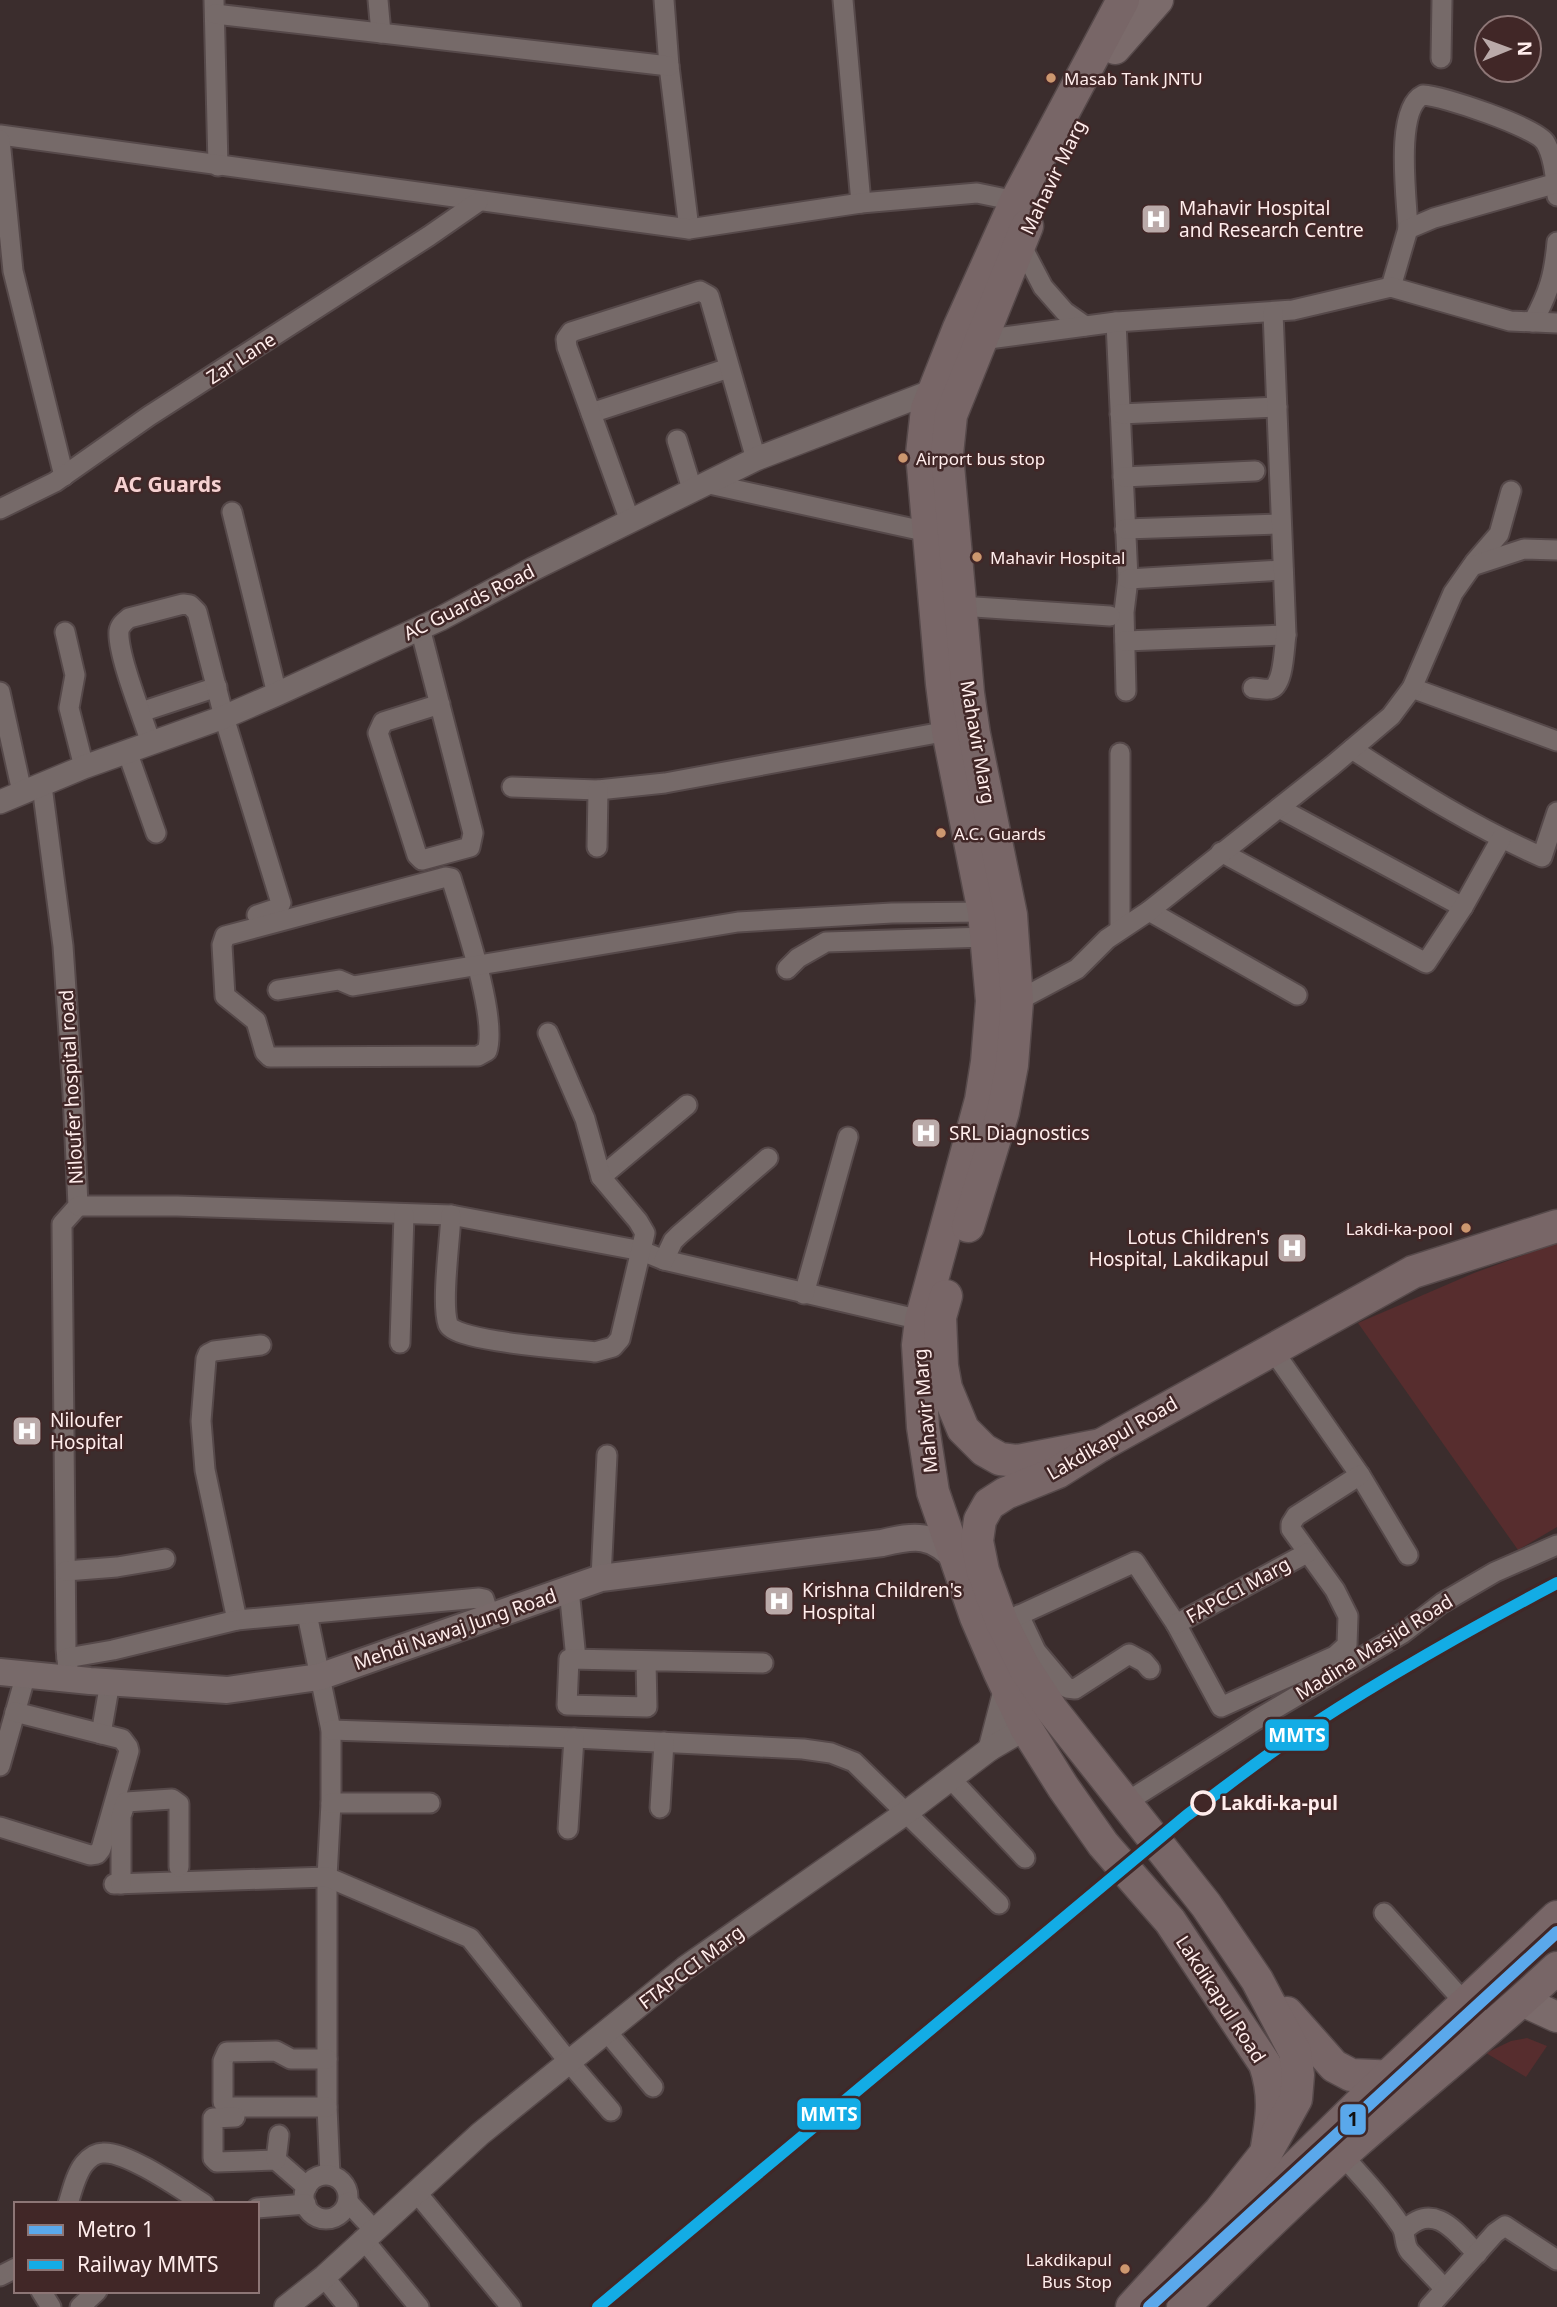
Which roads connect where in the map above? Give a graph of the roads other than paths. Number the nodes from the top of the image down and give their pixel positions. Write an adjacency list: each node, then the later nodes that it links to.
1 (378, 0): 10 (street)
2 (664, 0): 13 (street)
3 (843, 0): 19 (street)
4 (1113, 0): 11 (main road)
5 (1123, 0): 11 (highway)
6 (1141, 0): 11 (highway)
7 (1158, 0): 11 (main road)
8 (1443, 0): 12 (street)
9 (215, 7): 10 (street); 15 (street)
10 (381, 33): 13 (street)
11 (1108, 44): 17 (highway, Mahavir Marg); 23 (highway, Mahavir Marg)
12 (1441, 58)
13 (669, 66): 20 (street)
14 (0, 138): 15 (street); 39 (street)
15 (218, 166): 18 (street)
16 (1557, 188): 21 (street); 21 (street)
17 (1016, 201): 19 (street); 32 (highway, Mahavir Marg)
18 (478, 202): 20 (street); 39 (street, Zar Lane)
19 (861, 203): 20 (street)
20 (689, 229)
21 (1408, 229): 24 (street)
22 (1557, 242): 27 (street)
23 (1020, 243): 29 (street); 30 (highway, Mahavir Marg)
24 (1391, 287): 25 (street); 27 (street)
25 (1273, 312): 26 (street); 33 (street)
26 (1116, 322): 29 (street); 35 (street)
27 (1533, 322): 28 (street)
28 (1557, 323)
29 (1085, 326): 30 (street)
30 (981, 340): 53 (highway, Mahavir Marg)
31 (729, 368): 34 (street); 34 (street); 37 (street)
32 (933, 391): 37 (street, AC Guards Road); 48 (highway, Mahavir Marg)
33 (1277, 407): 35 (street); 46 (street)
34 (591, 413): 45 (street)
35 (1120, 414): 40 (street)
36 (677, 440): 41 (street)
37 (755, 459): 41 (street, AC Guards Road)
38 (1255, 471): 40 (street)
39 (64, 476): 43 (street, Zar Lane)
40 (1123, 477): 47 (street)
41 (699, 486): 45 (street, AC Guards Road); 48 (street)
42 (1511, 491): 50 (street)
43 (0, 509)
44 (232, 512): 65 (street)
45 (630, 521): 55 (street, AC Guards Road)
46 (1281, 524): 47 (street); 51 (street)
47 (1125, 529): 52 (street)
48 (928, 532): 59 (highway, Mahavir Marg)
49 (1557, 549): 50 (street)
50 (1472, 566): 62 (street)
51 (1283, 570): 52 (street); 57 (street)
52 (1128, 579): 58 (street)
53 (960, 606): 54 (street); 59 (highway, Mahavir Marg)
54 (1110, 616)
55 (420, 628): 65 (street, AC Guards Road); 66 (street)
56 (65, 632): 75 (street)
57 (1286, 635): 58 (street); 61 (street)
58 (1125, 641): 63 (street)
59 (954, 683): 69 (highway, Mahavir Marg); 95 (highway, Mahavir Marg)
60 (217, 687): 67 (street); 67 (street); 68 (street)
61 (1252, 688)
62 (1412, 688): 70 (street); 72 (street)
63 (1126, 691)
64 (0, 692): 77 (street, Niloufer hospital road)
65 (277, 694): 68 (street, AC Guards Road)
66 (440, 704): 66 (street)
67 (141, 712): 71 (street)
68 (224, 717): 71 (street, AC Guards Road); 88 (street)
69 (948, 731): 78 (street); 89 (highway, Mahavir Marg)
70 (1557, 741)
71 (151, 743): 73 (street, AC Guards Road)
72 (1352, 749): 80 (street); 83 (street)
73 (127, 751): 75 (street, AC Guards Road); 82 (street)
74 (1120, 753): 90 (street)
75 (84, 767): 77 (street, AC Guards Road)
76 (512, 787): 78 (street)
77 (32, 789): 79 (street, AC Guards Road); 101 (street, Niloufer hospital road)
78 (598, 790): 84 (street)
79 (0, 802)
80 (1279, 808): 85 (street); 86 (street)
81 (1557, 812): 83 (street)
82 (156, 833)
83 (1501, 839): 86 (street)
84 (597, 847)
85 (1221, 852): 86 (street); 87 (street)
86 (1463, 907)
87 (1149, 911): 90 (street); 94 (street)
88 (222, 925)
89 (985, 925): 91 (street); 92 (street); 108 (highway, Mahavir Marg)
90 (1120, 929): 95 (street)
91 (788, 948)
92 (477, 965): 92 (street); 93 (street)
93 (278, 990)
94 (1297, 995)
95 (1017, 1001): 113 (highway, Mahavir Marg)
96 (548, 1033): 100 (street)
97 (687, 1105): 100 (street)
98 (848, 1137): 107 (street)
99 (768, 1158): 106 (street)
100 (601, 1177): 105 (street)
101 (78, 1206): 102 (street); 123 (street, Niloufer hospital road)
102 (404, 1214): 103 (street); 109 (street)
103 (451, 1215): 105 (street); 105 (street)
104 (1557, 1226): 111 (highway, Lakdikapul Road)
105 (642, 1251): 106 (street)
106 (664, 1260): 107 (street)
107 (804, 1294): 108 (street)
108 (921, 1320): 112 (highway, Mahavir Marg)
109 (400, 1343)
110 (261, 1345): 129 (street)
111 (1272, 1349): 113 (highway, Lakdikapul Road); 115 (street)
112 (922, 1394): 116 (highway, Mahavir Marg); 122 (highway)
113 (1101, 1445): 122 (highway, Lakdikapul Road)
114 (607, 1455): 124 (street)
115 (1360, 1475): 119 (street); 120 (street, FAPCCI Marg)
116 (933, 1492): 117 (main road); 122 (highway, Lakdikapul Road)
117 (908, 1537): 122 (main road); 124 (main road, Mehdi Nawaj Jung Road)
118 (1557, 1545): 154 (street, Madina Masjid Road)
119 (1410, 1549)
120 (1307, 1553): 130 (street, FAPCCI Marg); 130 (street)
121 (165, 1559): 123 (street)
122 (970, 1565): 128 (highway, Lakdikapul Road); 139 (highway, Lakdikapul Road)
123 (66, 1571): 134 (street, Niloufer hospital road)
124 (601, 1578): 125 (main road, Mehdi Nawaj Jung Road)
125 (569, 1589): 127 (main road, Mehdi Nawaj Jung Road); 131 (street)
126 (307, 1614): 127 (street); 129 (street); 137 (street)
127 (490, 1618): 137 (main road, Mehdi Nawaj Jung Road)
128 (1010, 1619): 130 (street); 135 (street); 154 (highway, Lakdikapul Road)
129 (237, 1620): 134 (street)
130 (1176, 1624)
131 (576, 1659): 132 (street); 140 (street)
132 (646, 1662): 133 (street); 140 (street)
133 (763, 1663)
134 (68, 1668): 136 (main road, Mehdi Nawaj Jung Road); 138 (main road, Mehdi Nawaj Jung Road)
135 (1150, 1670)
136 (13, 1673): 141 (street)
137 (319, 1677): 138 (main road, Mehdi Nawaj Jung Road); 143 (street)
138 (110, 1682): 144 (street)
139 (1006, 1687): 142 (highway, Lakdikapul Road); 147 (street)
140 (647, 1707): 146 (street)
141 (15, 1712): 144 (street); 148 (street)
142 (1026, 1728): 147 (street, FTAPCCI Marg); 179 (highway, Lakdikapul Road)
143 (331, 1730): 145 (street); 150 (street)
144 (101, 1734): 155 (street)
145 (574, 1738): 146 (street); 156 (street)
146 (655, 1742): 152 (street); 153 (street)
147 (990, 1749): 149 (street, FTAPCCI Marg)
148 (0, 1766)
149 (951, 1779): 153 (street, FTAPCCI Marg); 157 (street)
150 (331, 1803): 151 (street); 159 (street)
151 (430, 1803)
152 (660, 1808)
153 (908, 1812): 160 (street); 169 (street, FTAPCCI Marg)
154 (1132, 1812): 164 (highway, Lakdikapul Road)
155 (0, 1827)
156 (568, 1829)
157 (1025, 1858)
158 (179, 1867): 159 (street)
159 (327, 1877): 170 (street); 171 (street)
160 (999, 1904)
161 (1384, 1913): 166 (street)
162 (1557, 1917): 166 (highway, Lakdikapul Road)
163 (1557, 1969): 165 (highway, Lakdikapul Road)
164 (1257, 1980): 173 (highway, Lakdikapul Road); 179 (highway, Lakdikapul Road)
165 (1522, 2001): 167 (main road); 168 (highway, Lakdikapul Road)
166 (1465, 2003): 168 (street); 173 (highway, Lakdikapul Road)
167 (1557, 2017)
168 (1491, 2028): 172 (highway, Lakdikapul Road)
169 (607, 2032): 171 (street, FTAPCCI Marg); 174 (street)
170 (327, 2059): 175 (street); 175 (street)
171 (569, 2062): 176 (street); 183 (street, FTAPCCI Marg)
172 (1438, 2074): 173 (highway, Lakdikapul Road); 180 (highway, Lakdikapul Road)
173 (1387, 2077): 189 (highway, Lakdikapul Road)
174 (653, 2087)
175 (323, 2096): 182 (street)
176 (611, 2111)
177 (235, 2117): 181 (street)
178 (279, 2135): 181 (street)
179 (1266, 2153): 189 (highway, Lakdikapul Road)
180 (1343, 2156): 189 (highway, Lakdikapul Road); 190 (street)
181 (276, 2160): 184 (street)
182 (330, 2175): 184 (street); 187 (street)
183 (417, 2193): 191 (street, FTAPCCI Marg); 201 (street)
184 (306, 2195): 187 (street); 188 (street)
185 (69, 2202): 186 (street)
186 (201, 2202)
187 (348, 2202): 191 (street)
188 (259, 2207)
189 (1237, 2224): 202 (highway, Lakdikapul Road); 203 (highway, Lakdikapul Road)
190 (1404, 2231): 192 (street); 195 (street)
191 (369, 2234): 194 (street, FTAPCCI Marg); 200 (street)
192 (1477, 2254): 193 (street); 195 (street)
193 (1557, 2260)
194 (321, 2282): 196 (street, FTAPCCI Marg); 197 (street); 198 (street); 199 (street)
195 (1445, 2289): 204 (street)
196 (286, 2307)
197 (299, 2307)
198 (338, 2307)
199 (348, 2307)
200 (419, 2307)
201 (511, 2307)
202 (1132, 2307)
203 (1183, 2307)
204 (1429, 2307)

